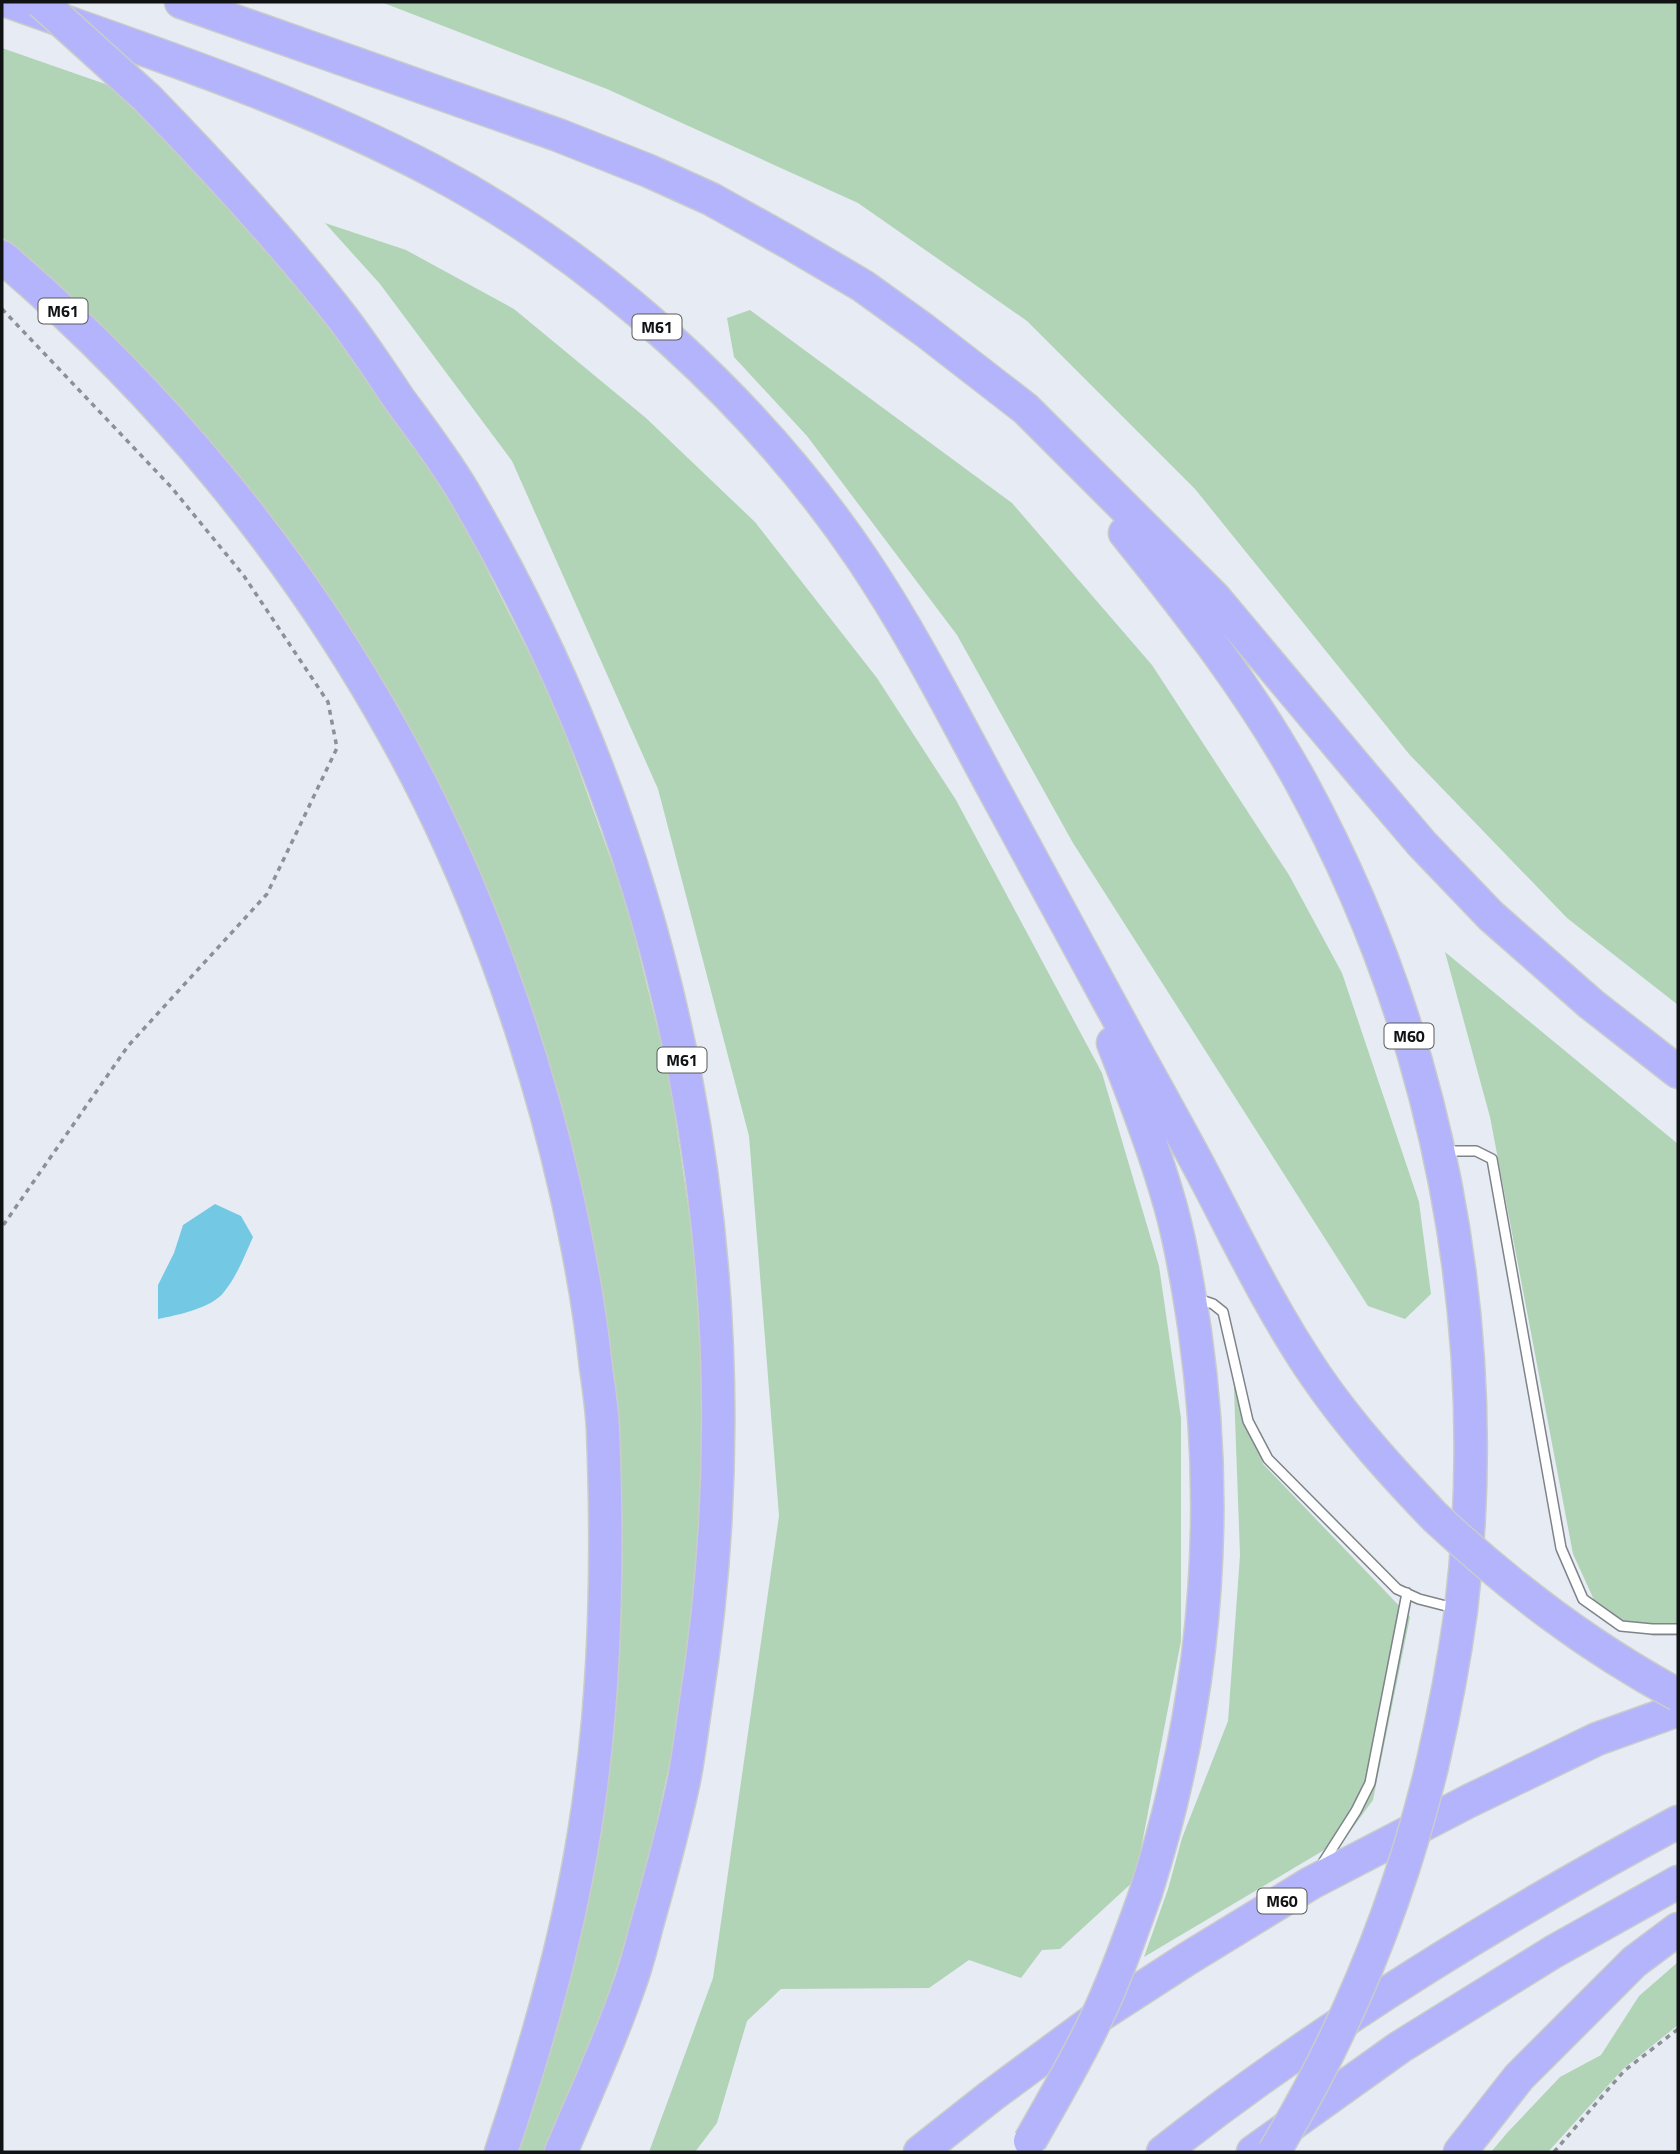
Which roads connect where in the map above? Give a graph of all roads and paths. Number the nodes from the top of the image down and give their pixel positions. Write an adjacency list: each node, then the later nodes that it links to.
1 (10, 2): 7 (highway, M61)
2 (41, 2): 24 (highway, M61, bridge)
3 (181, 2): 6 (highway)
4 (2, 257): 23 (highway, M61)
5 (2, 309): 10 (path)
6 (1026, 409): 8 (highway); 9 (highway, M60)
7 (1066, 924): 11 (highway); 15 (highway, bridge)
8 (1678, 1072)
9 (1440, 1151): 13 (highway, M60); 14 (lane)
10 (2, 1227)
11 (1189, 1297): 12 (lane); 22 (highway, bridge)
12 (1407, 1593): 13 (lane); 19 (lane)
13 (1461, 1610): 28 (highway, M60, bridge)
14 (1678, 1629)
15 (1678, 1695)
16 (1678, 1710): 19 (highway, M60)
17 (1678, 1822): 26 (highway)
18 (1678, 1882): 27 (highway)
19 (1311, 1883): 25 (highway, M60)
20 (1678, 1929): 29 (highway)
21 (1678, 2029): 30 (path)
22 (1026, 2147)
23 (501, 2152)
24 (561, 2152)
25 (920, 2152)
26 (1163, 2152)
27 (1253, 2152)
28 (1274, 2152)
29 (1460, 2152)
30 (1553, 2152)

